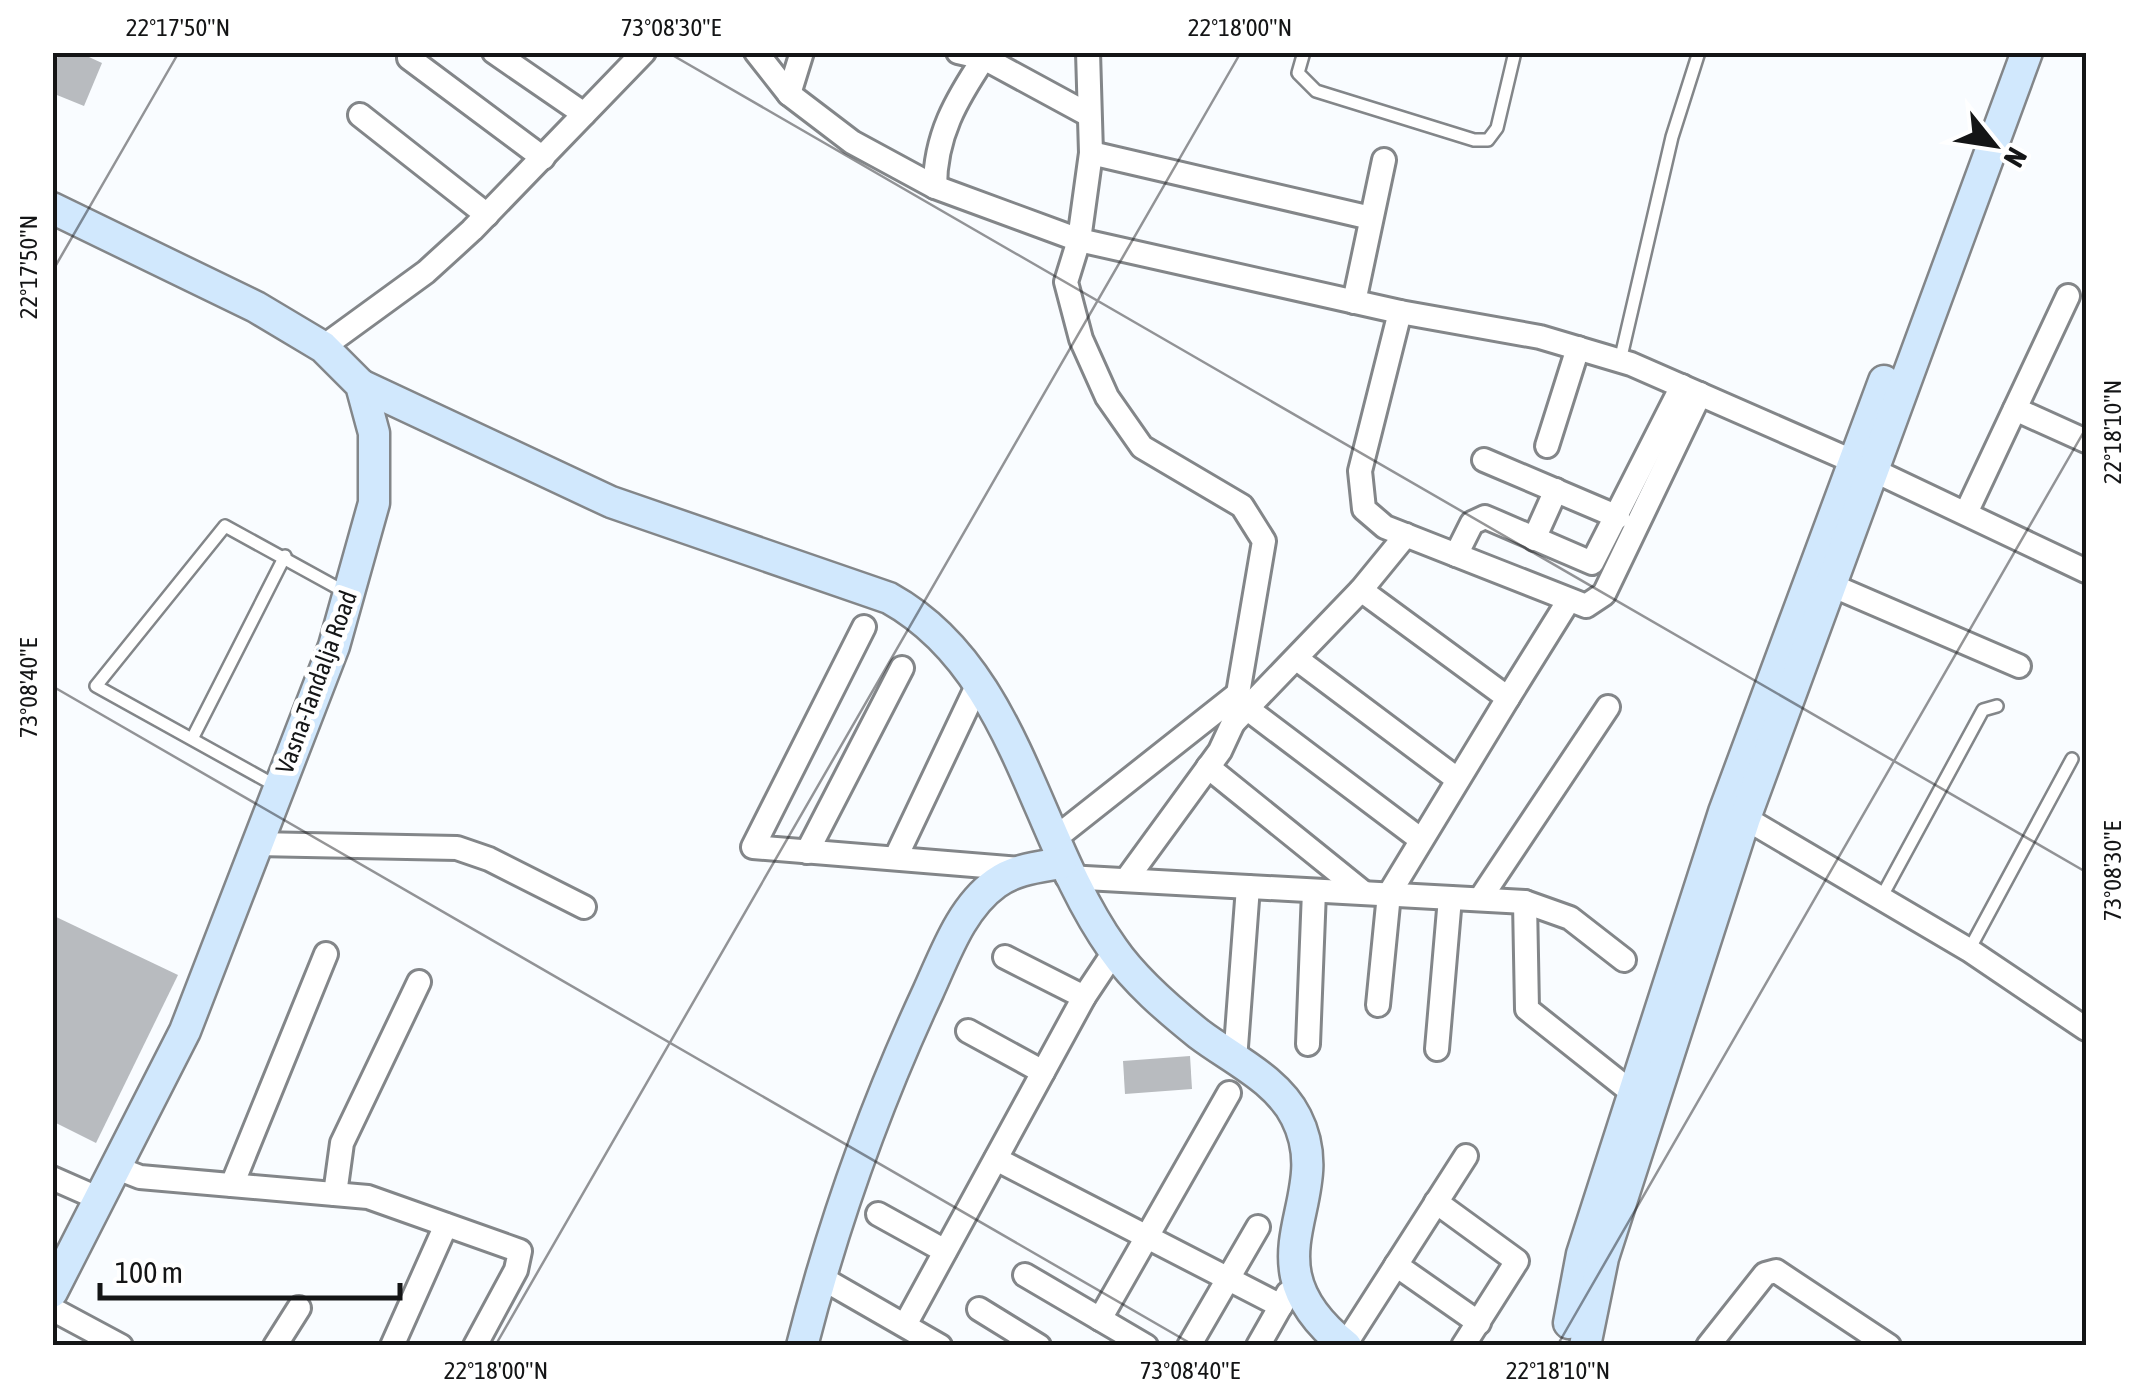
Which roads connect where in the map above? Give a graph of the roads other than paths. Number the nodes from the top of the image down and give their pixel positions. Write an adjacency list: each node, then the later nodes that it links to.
1 (494, 52): 15 (street)
2 (644, 52): 15 (street)
3 (756, 52): 14 (street)
4 (802, 52): 14 (street)
5 (958, 52): 13 (street)
6 (1088, 52): 17 (street)
7 (1304, 52): 8 (lane)
8 (1515, 52)
9 (1699, 52): 31 (lane)
10 (2006, 52): 38 (street)
11 (2028, 52): 38 (street)
12 (409, 58): 19 (street)
13 (984, 58): 17 (street); 21 (street)
14 (789, 94): 21 (street)
15 (584, 114): 19 (street)
16 (360, 115): 23 (street)
17 (1089, 115): 18 (street)
18 (1091, 153): 24 (street); 25 (street)
19 (542, 158): 23 (street)
20 (1384, 160): 24 (street)
21 (936, 187): 25 (street)
22 (52, 208): 29 (street)
23 (486, 215): 29 (street)
24 (1371, 218): 27 (street)
25 (1079, 240): 27 (street); 59 (street)
26 (2068, 296): 34 (street)
27 (1354, 302): 28 (street)
28 (1400, 312): 30 (street); 42 (street)
29 (323, 347): 32 (street)
30 (1578, 348): 31 (street); 36 (street)
31 (1620, 361): 33 (street)
32 (361, 384): 49 (street, Vasna-Tandalja Road); 55 (street)
33 (1691, 390): 38 (street); 41 (street); 50 (street)
34 (2015, 409): 35 (street); 40 (street)
35 (2086, 441)
36 (1546, 446)
37 (1484, 460): 39 (street)
38 (1864, 466): 40 (street); 47 (street); 97 (street)
39 (1556, 490): 41 (street); 43 (street)
40 (1966, 514): 46 (street)
41 (1618, 517): 43 (street)
42 (1406, 535): 44 (street); 48 (street)
43 (1534, 539): 44 (street)
44 (1456, 555): 50 (street)
45 (285, 556): 49 (lane); 60 (lane); 60 (lane)
46 (2086, 570)
47 (1831, 585): 53 (street); 65 (street)
48 (1362, 590): 52 (street); 56 (street)
49 (349, 594): 64 (street, Vasna-Tandalja Road)
50 (1569, 600): 56 (street)
51 (864, 626): 68 (street)
52 (1297, 659): 59 (street); 63 (street)
53 (2019, 666)
54 (902, 668): 68 (street)
55 (978, 684): 69 (street); 70 (street)
56 (1508, 698): 63 (street)
57 (1608, 706): 79 (street)
58 (1997, 706): 78 (lane)
59 (1240, 709): 62 (street); 66 (street); 70 (street)
60 (193, 737): 64 (lane)
61 (2072, 759): 82 (lane)
62 (1208, 767): 72 (street); 75 (street)
63 (1456, 779): 66 (street)
64 (278, 787): 67 (street, Vasna-Tandalja Road)
65 (1745, 818): 78 (street); 97 (street)
66 (1420, 839): 76 (street)
67 (256, 844): 81 (street); 100 (street, Vasna-Tandalja Road)
68 (807, 852): 69 (street)
69 (896, 856): 71 (street)
70 (1061, 860): 71 (street); 72 (street); 83 (street)
71 (1028, 869): 114 (street)
72 (1126, 880): 73 (street)
73 (1248, 887): 74 (street); 94 (street)
74 (1314, 890): 75 (street); 92 (street)
75 (1364, 893): 76 (street)
76 (1389, 894): 77 (street); 89 (street)
77 (1450, 898): 79 (street); 93 (street)
78 (1881, 898): 82 (street)
79 (1480, 900): 80 (street)
80 (1524, 902): 86 (street); 97 (street)
81 (584, 907)
82 (1968, 950): 90 (street)
83 (1114, 952): 88 (street); 94 (street)
84 (326, 954): 102 (street)
85 (1005, 957): 88 (street)
86 (1624, 960)
87 (419, 982): 103 (street)
88 (1084, 997): 95 (street)
89 (1378, 1006)
90 (2086, 1029)
91 (968, 1031): 95 (street)
92 (1308, 1044)
93 (1437, 1049)
94 (1235, 1060): 116 (street)
95 (1043, 1072): 99 (street)
96 (1229, 1093): 109 (street)
97 (1642, 1101): 136 (street); 137 (street)
98 (1466, 1156): 105 (street)
99 (996, 1159): 109 (street); 110 (street)
100 (117, 1168): 102 (street); 104 (street, Vasna-Tandalja Road)
101 (52, 1178): 104 (street)
102 (232, 1185): 103 (street)
103 (336, 1194): 107 (street)
104 (102, 1200): 113 (street, Vasna-Tandalja Road)
105 (1436, 1202): 111 (street); 121 (street)
106 (878, 1214): 110 (street)
107 (446, 1225): 127 (street); 128 (street)
108 (1258, 1227): 115 (street)
109 (1146, 1238): 115 (street); 120 (street)
110 (945, 1251): 122 (street)
111 (1396, 1266): 121 (street); 124 (street)
112 (1025, 1276): 120 (street)
113 (56, 1277)
114 (820, 1277): 122 (street); 129 (street)
115 (1228, 1278): 116 (street); 133 (street)
116 (1288, 1294): 124 (street); 134 (street)
117 (52, 1308): 125 (street)
118 (299, 1308): 126 (street)
119 (978, 1309): 131 (street)
120 (1100, 1319): 132 (street)
121 (1479, 1323): 135 (street)
122 (905, 1325): 130 (street)
123 (1712, 1344): 138 (street)
124 (1345, 1345)
125 (120, 1346)
126 (275, 1346)
127 (392, 1346)
128 (475, 1346)
129 (802, 1346)
130 (940, 1346)
131 (1039, 1346)
132 (1146, 1346)
133 (1189, 1346)
134 (1258, 1346)
135 (1464, 1346)
136 (1564, 1346)
137 (1585, 1346)
138 (1889, 1346)

